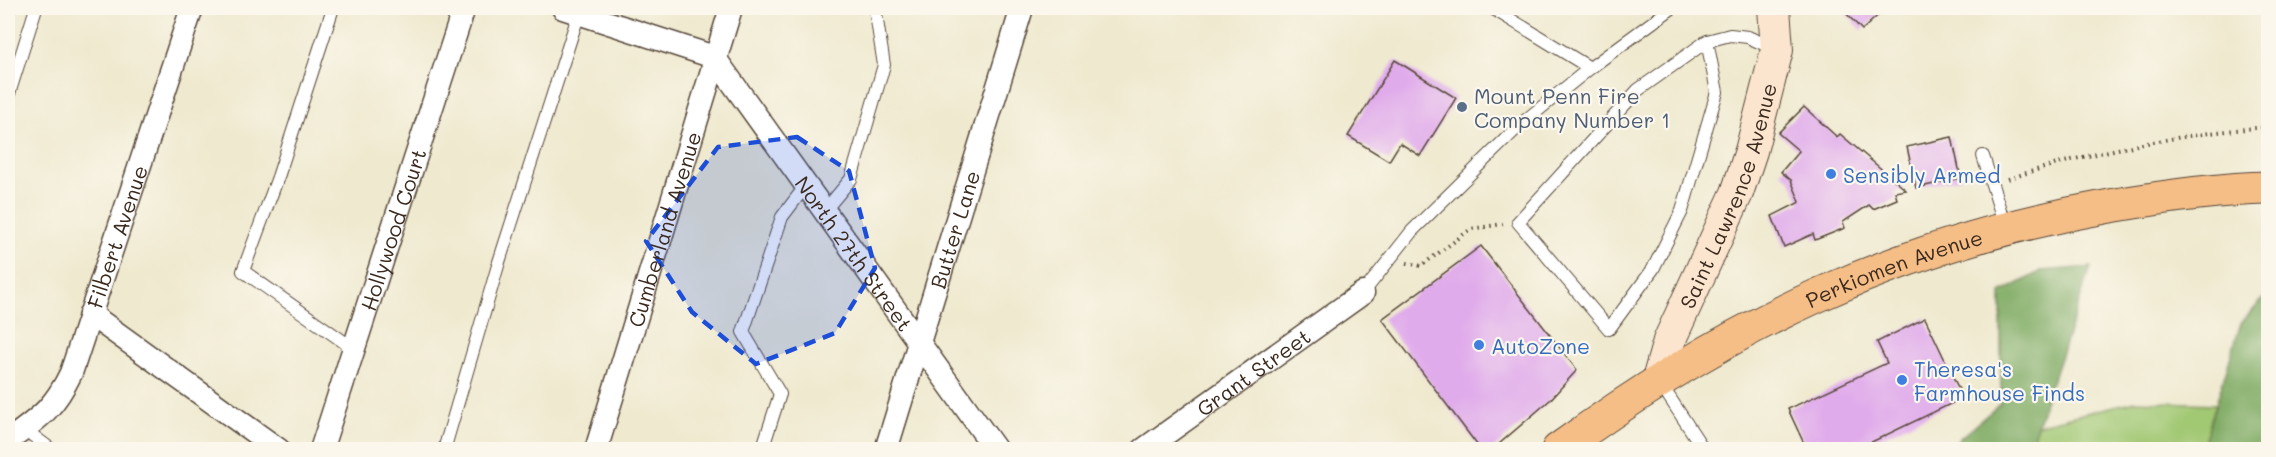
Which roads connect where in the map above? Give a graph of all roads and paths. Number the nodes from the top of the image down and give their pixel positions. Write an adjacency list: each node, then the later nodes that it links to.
1 (36, 8): 16 (lane)
2 (192, 8): 27 (street, Filbert Avenue)
3 (333, 8): 29 (lane)
4 (464, 8): 29 (street, Hollywood Court)
5 (731, 8): 14 (street, Cumberland Avenue)
6 (875, 8): 22 (lane)
7 (1022, 8): 28 (street, Butter Lane)
8 (1492, 8): 15 (lane)
9 (1672, 8): 15 (lane)
10 (1774, 8): 13 (main road, Saint Lawrence Avenue)
11 (571, 10): 14 (street); 35 (lane)
12 (1707, 41): 13 (lane); 23 (lane); 23 (lane)
13 (1777, 50): 30 (main road, Saint Lawrence Avenue)
14 (714, 57): 19 (street, North 27th Street); 36 (street, Cumberland Avenue)
15 (1590, 68): 26 (lane)
16 (8, 97)
17 (2268, 127): 20 (path)
18 (1983, 156): 20 (lane)
19 (807, 184): 22 (street, North 27th Street); 37 (lane)
20 (1992, 185): 24 (lane)
21 (2268, 188): 24 (main road, Perkiomen Avenue)
22 (826, 209): 28 (street, North 27th Street)
23 (1518, 222): 25 (path)
24 (2006, 229): 30 (main road, Perkiomen Avenue)
25 (1421, 266)
26 (1363, 293): 40 (street, Grant Street)
27 (90, 314): 31 (street, Filbert Avenue); 33 (street)
28 (920, 342): 38 (street, Butter Lane); 39 (street, North 27th Street)
29 (354, 349): 34 (street, Hollywood Court)
30 (1658, 380): 41 (main road, Perkiomen Avenue); 42 (lane)
31 (16, 435): 32 (lane)
32 (52, 450)
33 (279, 450)
34 (321, 450)
35 (444, 450)
36 (596, 450)
37 (762, 450)
38 (886, 450)
39 (996, 450)
40 (1143, 450)
41 (1558, 450)
42 (1704, 450)

